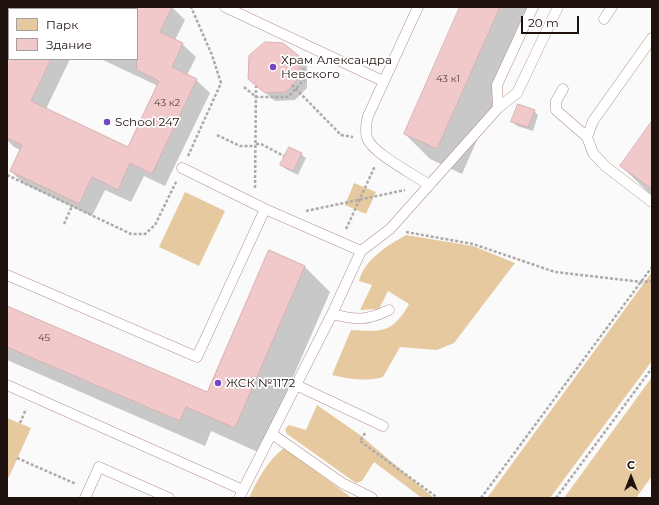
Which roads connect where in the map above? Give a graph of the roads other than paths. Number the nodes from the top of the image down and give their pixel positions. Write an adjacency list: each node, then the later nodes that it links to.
1 (225, 7): 8 (lane)
2 (418, 7): 8 (lane)
3 (533, 7): 10 (lane)
4 (558, 7): 10 (lane)
5 (612, 7): 6 (lane)
6 (604, 19)
7 (652, 38): 11 (lane)
8 (383, 81): 13 (lane)
9 (563, 89): 11 (lane)
10 (498, 108): 13 (lane)
11 (587, 137): 14 (lane)
12 (182, 168): 15 (lane)
13 (429, 185): 16 (lane)
14 (652, 202)
15 (264, 209): 16 (lane); 17 (lane)
16 (361, 251): 19 (lane)
17 (7, 275)
18 (389, 310): 19 (lane)
19 (332, 314): 21 (lane)
20 (7, 385): 25 (lane)
21 (296, 385): 22 (lane); 23 (lane)
22 (383, 426)
23 (272, 434): 25 (lane); 27 (lane)
24 (87, 494): 26 (lane)
25 (241, 494)
26 (169, 498)
27 (372, 498)

